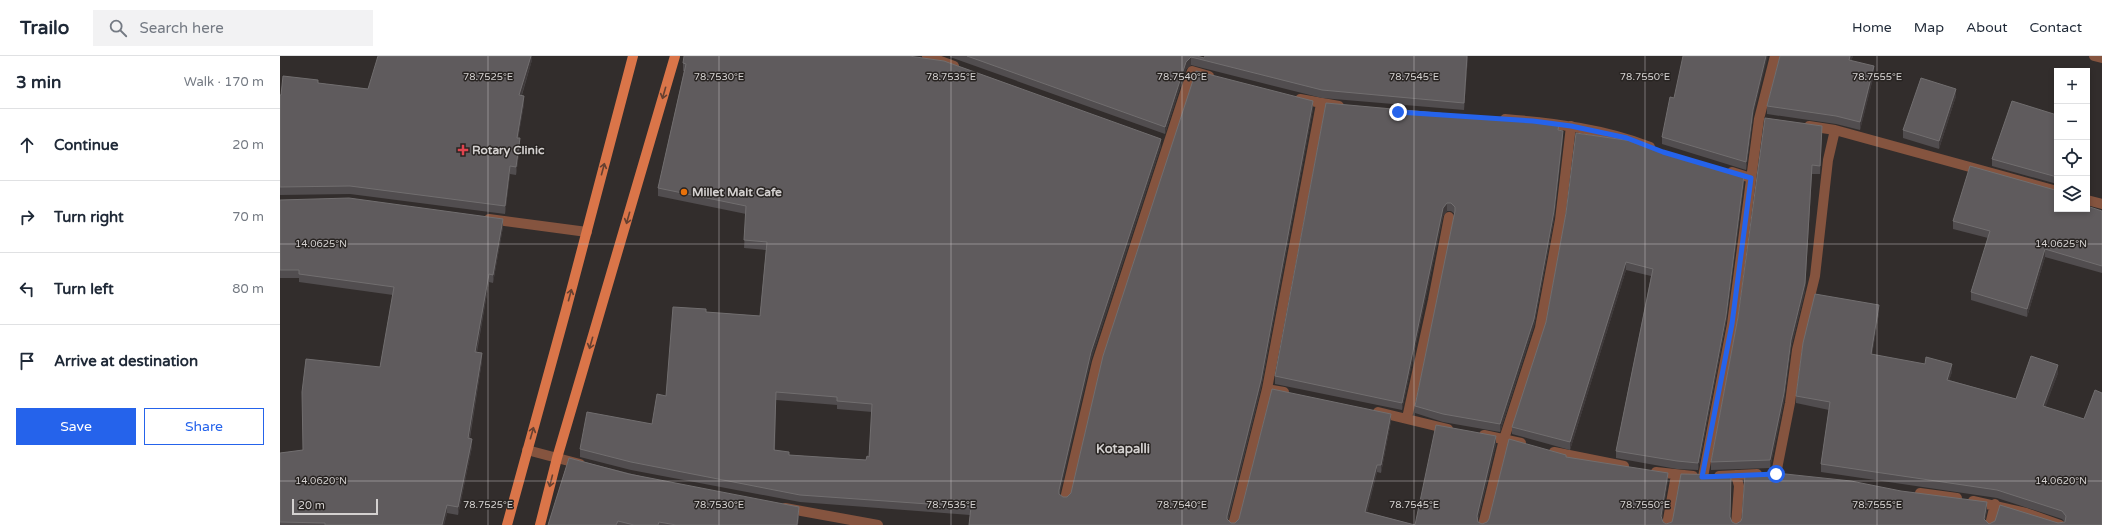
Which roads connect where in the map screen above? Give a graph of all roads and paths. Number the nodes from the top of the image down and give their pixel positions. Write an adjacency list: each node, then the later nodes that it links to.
1 (633, 56): 24 (main road, one-way to 1)
2 (675, 56): 33 (main road, one-way to 33)
3 (927, 56): 7 (street)
4 (1775, 56): 18 (street)
5 (2094, 56): 6 (street)
6 (2102, 58)
7 (964, 69)
8 (1221, 79): 41 (street)
9 (1287, 96): 10 (street)
10 (1321, 104): 11 (street); 25 (street)
11 (1352, 107)
12 (1493, 118): 14 (street)
13 (1797, 125): 15 (street)
14 (1571, 126): 16 (street); 31 (street)
15 (1835, 130): 19 (street); 35 (street)
16 (1663, 152)
17 (1721, 169): 18 (street)
18 (1751, 178): 39 (street)
19 (2054, 189)
20 (2090, 201): 21 (street)
21 (2102, 204)
22 (1449, 217): 28 (street)
23 (479, 218): 24 (street)
24 (587, 232): 32 (main road, one-way to 24)
25 (1268, 389): 26 (street); 48 (street)
26 (1291, 394)
27 (1368, 410): 28 (street)
28 (1407, 418): 29 (street)
29 (1458, 430)
30 (1473, 433): 31 (street)
31 (1504, 439): 38 (street); 49 (street)
32 (527, 450): 33 (street); 45 (main road)
33 (557, 458): 34 (street); 46 (main road, one-way to 46)
34 (593, 467)
35 (1776, 474): 36 (street); 37 (street)
36 (1736, 475): 39 (street); 51 (street)
37 (1788, 475)
38 (1676, 476): 39 (street); 50 (street)
39 (1702, 477)
40 (1910, 492): 42 (street)
41 (1065, 499)
42 (1995, 504): 52 (street); 53 (street)
43 (778, 506): 44 (street)
44 (856, 524): 47 (street)
45 (507, 525)
46 (540, 525)
47 (878, 525)
48 (1233, 525)
49 (1483, 525)
50 (1667, 525)
51 (1736, 525)
52 (1990, 525)
53 (2060, 525)

